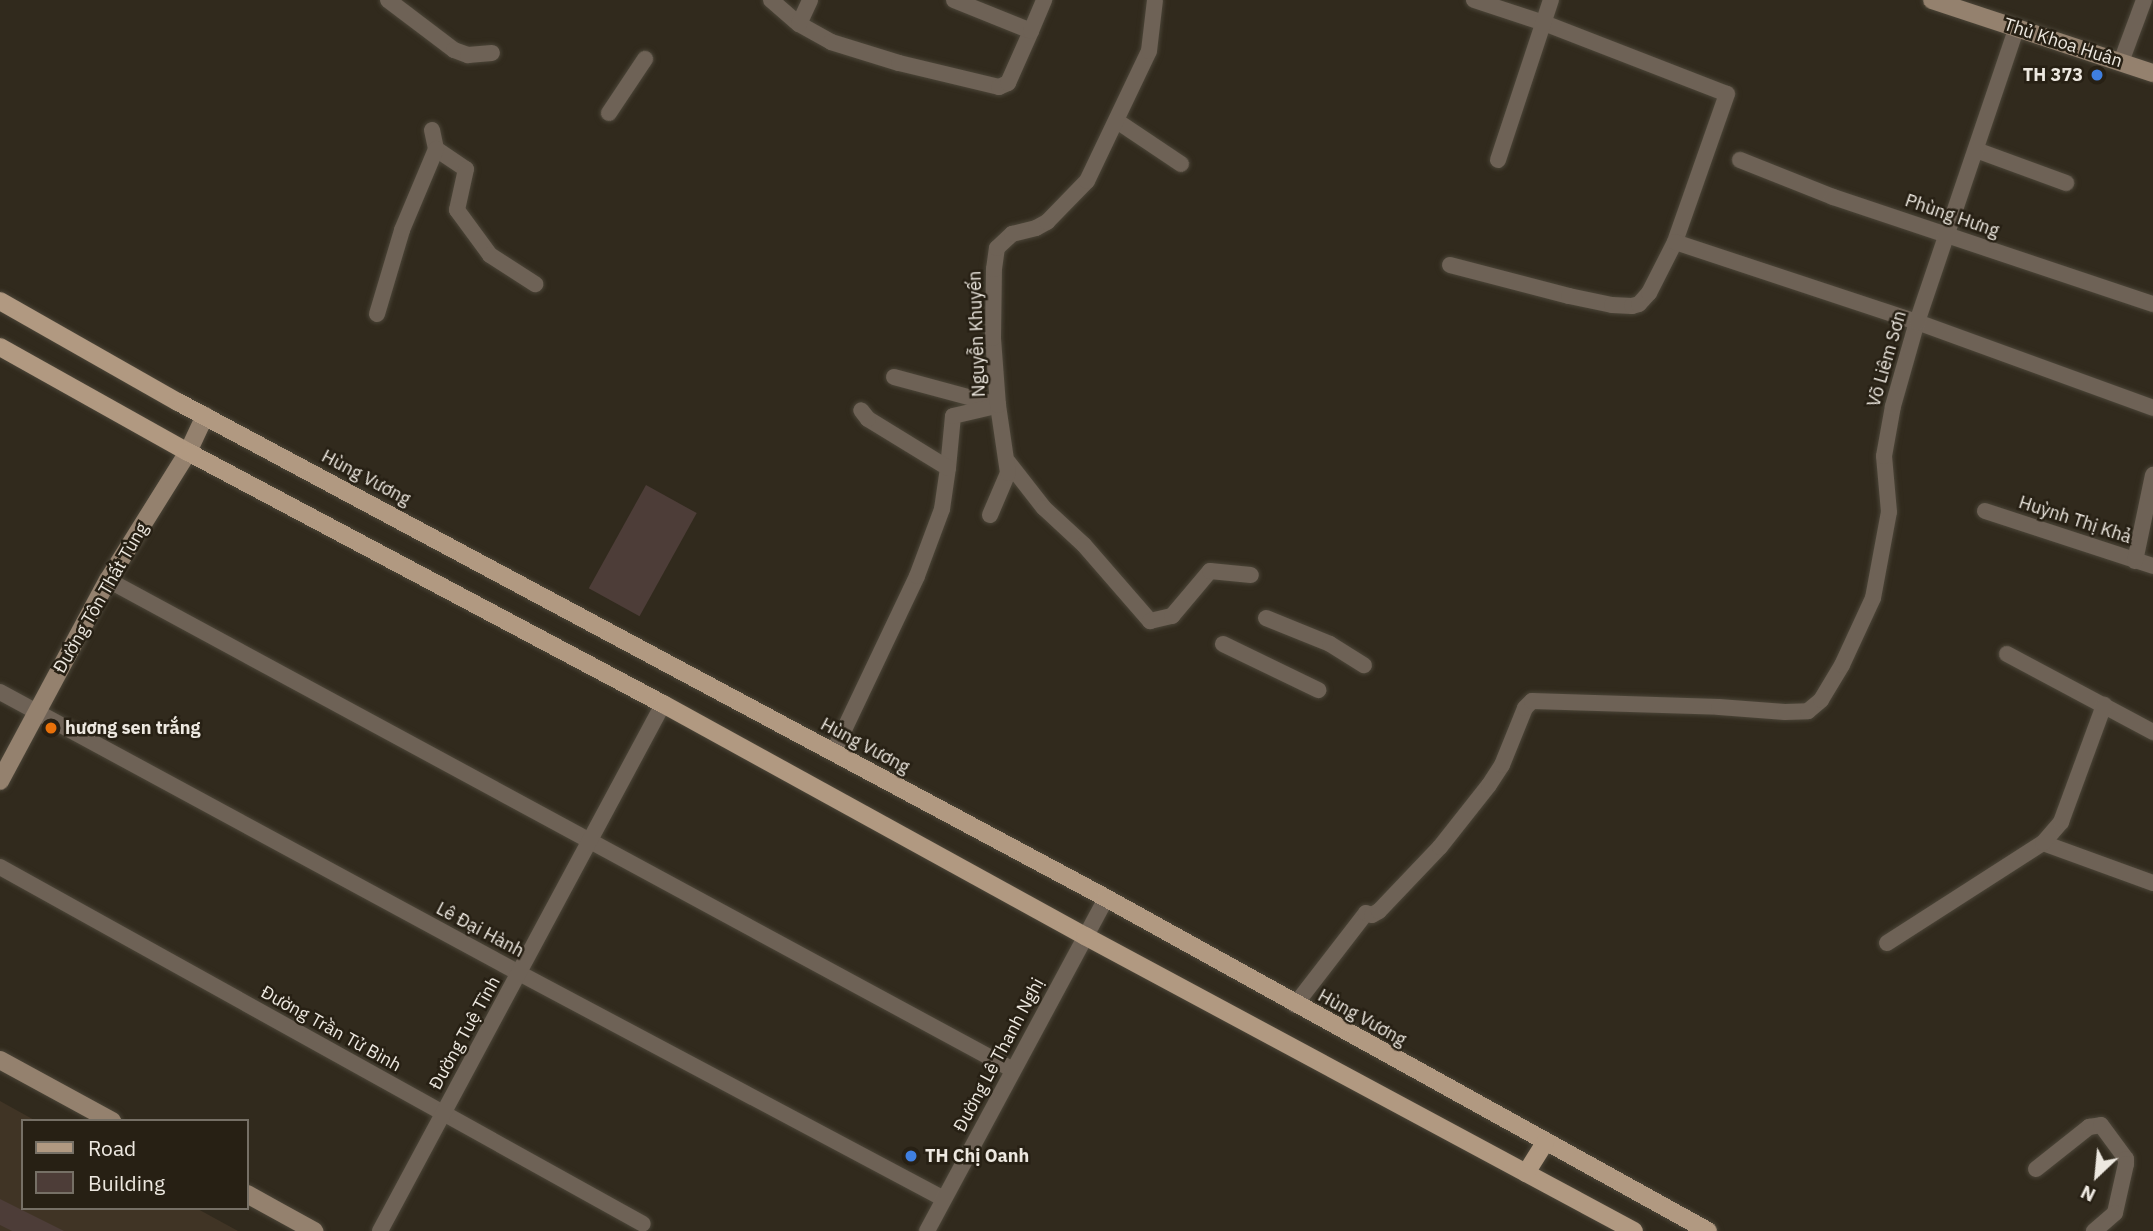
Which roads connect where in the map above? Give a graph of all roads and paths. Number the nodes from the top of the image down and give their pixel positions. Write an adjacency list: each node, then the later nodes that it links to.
1 (388, 0): 15 (street)
2 (771, 0): 12 (street)
3 (810, 0): 12 (street)
4 (954, 0): 14 (street)
5 (1044, 0): 14 (street)
6 (1155, 0): 20 (street, Nguyễn Khuyến)
7 (1474, 0): 11 (street)
8 (1551, 0): 11 (street)
9 (1933, 0): 13 (street, Thủ Khoa Huân)
10 (2144, 0): 17 (street)
11 (1544, 23): 24 (street); 29 (street)
12 (799, 24): 14 (street)
13 (2016, 29): 17 (street, Thủ Khoa Huân); 23 (street, Võ Liêm Sơn)
14 (1031, 31)
15 (492, 53)
16 (645, 59): 19 (street)
17 (2121, 62): 18 (street, Thủ Khoa Huân)
18 (2153, 73)
19 (609, 113)
20 (1117, 121): 26 (street); 38 (street, Nguyễn Khuyến)
21 (432, 130): 22 (street)
22 (436, 149): 31 (street); 34 (street)
23 (1976, 150): 27 (street); 28 (street, Võ Liêm Sơn)
24 (1498, 160)
25 (1740, 160): 28 (street, Phùng Hưng)
26 (1181, 164)
27 (2066, 183)
28 (1948, 235): 33 (street, Phùng Hưng); 35 (street, Võ Liêm Sơn)
29 (1675, 242): 30 (street); 35 (street)
30 (1450, 265)
31 (535, 284)
32 (0, 302): 41 (main road, Hùng Vương)
33 (2153, 304)
34 (377, 314)
35 (1917, 322): 39 (street); 72 (street, Võ Liêm Sơn)
36 (0, 347): 42 (main road)
37 (894, 377): 38 (street)
38 (998, 405): 43 (street, Nguyễn Khuyến); 44 (street)
39 (2153, 408)
40 (861, 410): 44 (street)
41 (205, 416): 42 (street, Đường Tôn Thất Tùng); 62 (main road, Hùng Vương)
42 (188, 452): 51 (street, Đường Tôn Thất Tùng); 58 (main road)
43 (1008, 462): 47 (street, Nguyễn Khuyến); 50 (street)
44 (948, 468): 62 (street)
45 (2153, 475): 48 (street)
46 (1985, 511): 48 (street, Huỳnh Thị Khả)
47 (990, 515)
48 (2135, 561): 49 (street, Huỳnh Thị Khả)
49 (2153, 566)
50 (1251, 575)
51 (108, 580): 60 (street, Đường Tôn Thất Tùng); 64 (street)
52 (1266, 618): 55 (street)
53 (1223, 644): 56 (street)
54 (2007, 654): 59 (street)
55 (1364, 665)
56 (1318, 690)
57 (0, 692): 60 (street, Lê Đại Hành)
58 (663, 704): 64 (street, Đường Tuệ Tĩnh); 69 (main road)
59 (2104, 705): 61 (street); 65 (street)
60 (36, 711): 63 (street, Đường Tôn Thất Tùng); 71 (street, Lê Đại Hành)
61 (2153, 732)
62 (833, 753): 68 (main road, Hùng Vương)
63 (0, 781)
64 (591, 841): 71 (street, Đường Tuệ Tĩnh); 74 (street)
65 (2043, 844): 67 (street); 70 (street)
66 (0, 867): 75 (street, Đường Trần Tử Bình)
67 (2153, 883)
68 (1106, 898): 69 (street, Đường Lê Thanh Nghị); 72 (main road, Hùng Vương)
69 (1085, 936): 74 (street, Đường Lê Thanh Nghị); 79 (main road)
70 (1887, 943)
71 (519, 974): 75 (street, Đường Tuệ Tĩnh); 81 (street, Lê Đại Hành)
72 (1295, 1005): 77 (main road, Hùng Vương)
73 (0, 1060): 76 (street)
74 (1013, 1070): 81 (street, Đường Lê Thanh Nghị)
75 (443, 1113): 82 (street, Đường Trần Tử Bình); 84 (street, Đường Tuệ Tĩnh)
76 (108, 1119)
77 (1545, 1142): 79 (main road); 87 (main road, Hùng Vương)
78 (2036, 1169): 88 (street)
79 (1526, 1173): 86 (main road)
80 (248, 1195): 83 (street)
81 (944, 1199): 85 (street, Đường Lê Thanh Nghị)
82 (643, 1224)
83 (314, 1231)
84 (380, 1231)
85 (927, 1231)
86 (1634, 1231)
87 (1708, 1231)
88 (2094, 1231)

